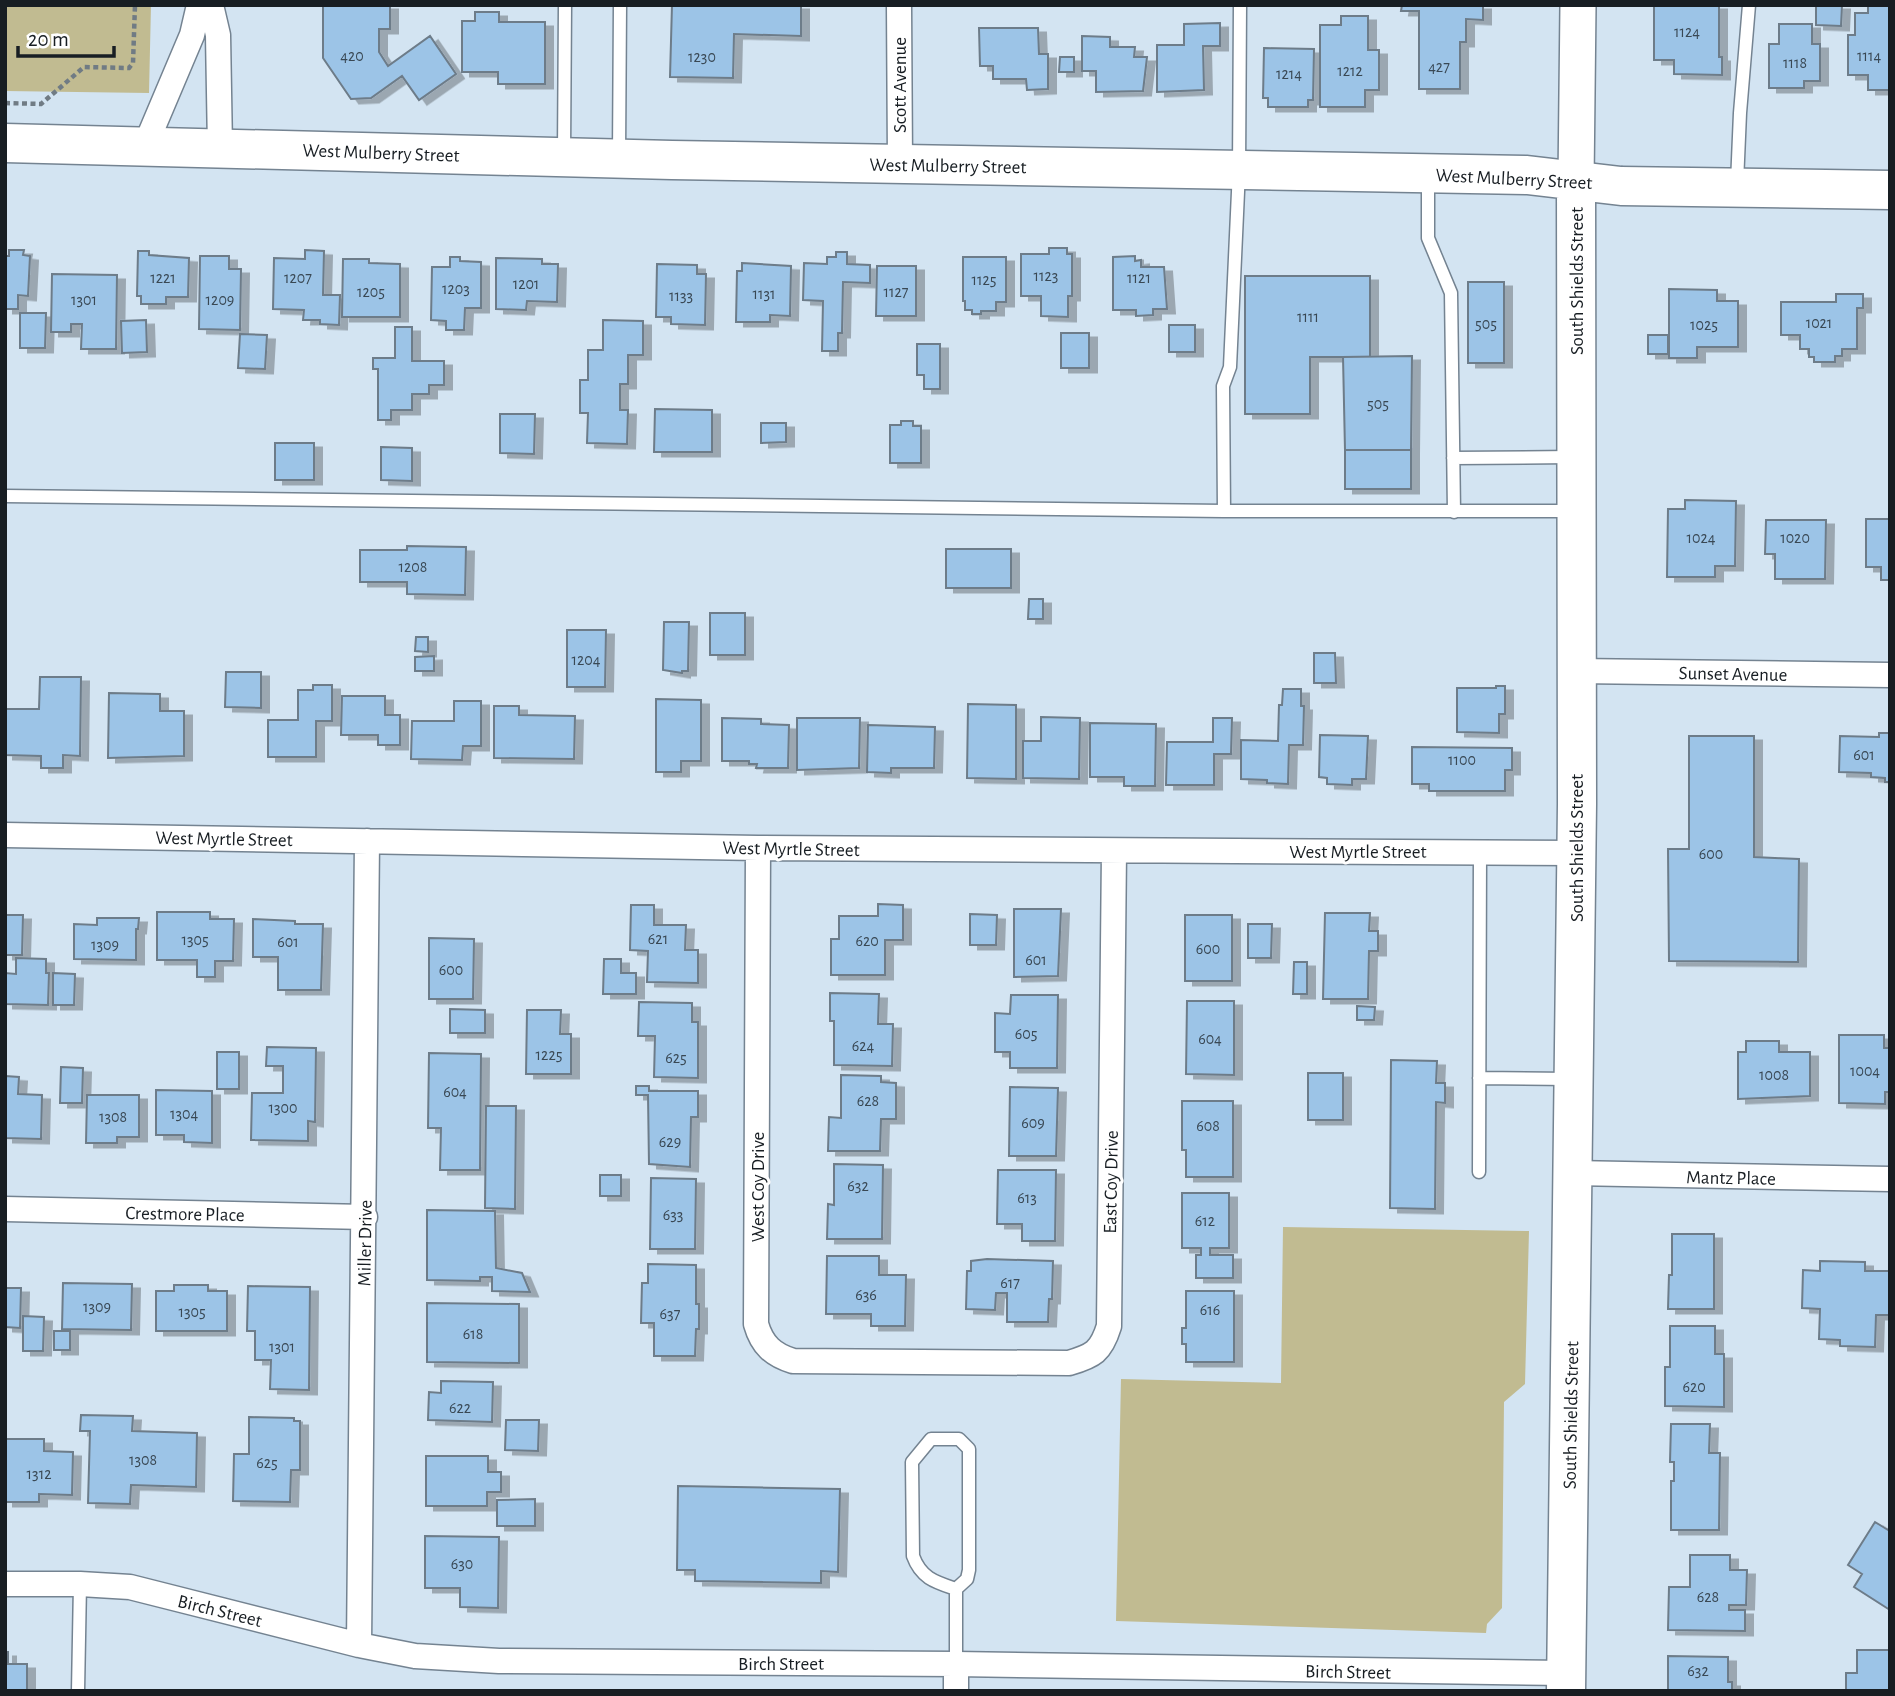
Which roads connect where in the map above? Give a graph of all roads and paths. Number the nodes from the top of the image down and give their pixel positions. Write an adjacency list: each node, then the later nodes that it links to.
1 (135, 5): 10 (path)
2 (200, 5): 12 (street)
3 (211, 5): 13 (street)
4 (565, 5): 14 (lane)
5 (620, 5): 15 (lane)
6 (899, 5): 16 (street, Scott Avenue)
7 (1240, 5): 17 (lane)
8 (1578, 5): 19 (main road, South Shields Street)
9 (1749, 5): 20 (lane)
10 (5, 103)
11 (5, 143): 12 (main road, West Mulberry Street)
12 (145, 146): 13 (main road, West Mulberry Street)
13 (220, 148): 14 (main road, West Mulberry Street)
14 (564, 157): 15 (main road, West Mulberry Street)
15 (619, 158): 16 (main road, West Mulberry Street)
16 (900, 164): 17 (main road, West Mulberry Street)
17 (1238, 170): 18 (main road, West Mulberry Street); 25 (lane)
18 (1428, 173): 19 (main road, West Mulberry Street); 23 (lane)
19 (1576, 181): 20 (main road, West Mulberry Street); 22 (main road, South Shields Street)
20 (1737, 187): 21 (main road, West Mulberry Street)
21 (1890, 190)
22 (1575, 457): 23 (lane); 26 (main road, South Shields Street)
23 (1453, 458): 27 (lane)
24 (5, 496): 25 (lane)
25 (1224, 510): 27 (lane)
26 (1575, 510): 27 (lane); 28 (main road, South Shields Street)
27 (1454, 512)
28 (1576, 671): 29 (street, Sunset Avenue); 35 (main road, South Shields Street)
29 (1890, 675)
30 (5, 835): 31 (street, West Myrtle Street)
31 (367, 841): 32 (street, West Myrtle Street); 42 (street, Miller Drive)
32 (758, 848): 33 (street, West Myrtle Street); 43 (street, West Coy Drive)
33 (1114, 850): 34 (street, West Myrtle Street); 43 (street, East Coy Drive)
34 (1480, 852): 35 (street, West Myrtle Street); 36 (lane)
35 (1576, 853): 37 (main road, South Shields Street)
36 (1479, 1077): 37 (lane); 38 (lane)
37 (1574, 1079): 39 (main road, South Shields Street)
38 (1479, 1172)
39 (1573, 1173): 40 (street, Mantz Place); 49 (main road, South Shields Street)
40 (1890, 1179)
41 (5, 1209): 42 (street, Crestmore Place)
42 (365, 1217): 47 (street, Miller Drive)
43 (940, 1361)
44 (5, 1584): 45 (street, Birch Street)
45 (80, 1584): 47 (street, Birch Street); 50 (lane)
46 (956, 1589): 46 (lane); 48 (lane)
47 (359, 1645): 48 (street, Birch Street)
48 (956, 1664): 49 (street, Birch Street); 51 (street)
49 (1566, 1682)
50 (78, 1691)
51 (956, 1691)

